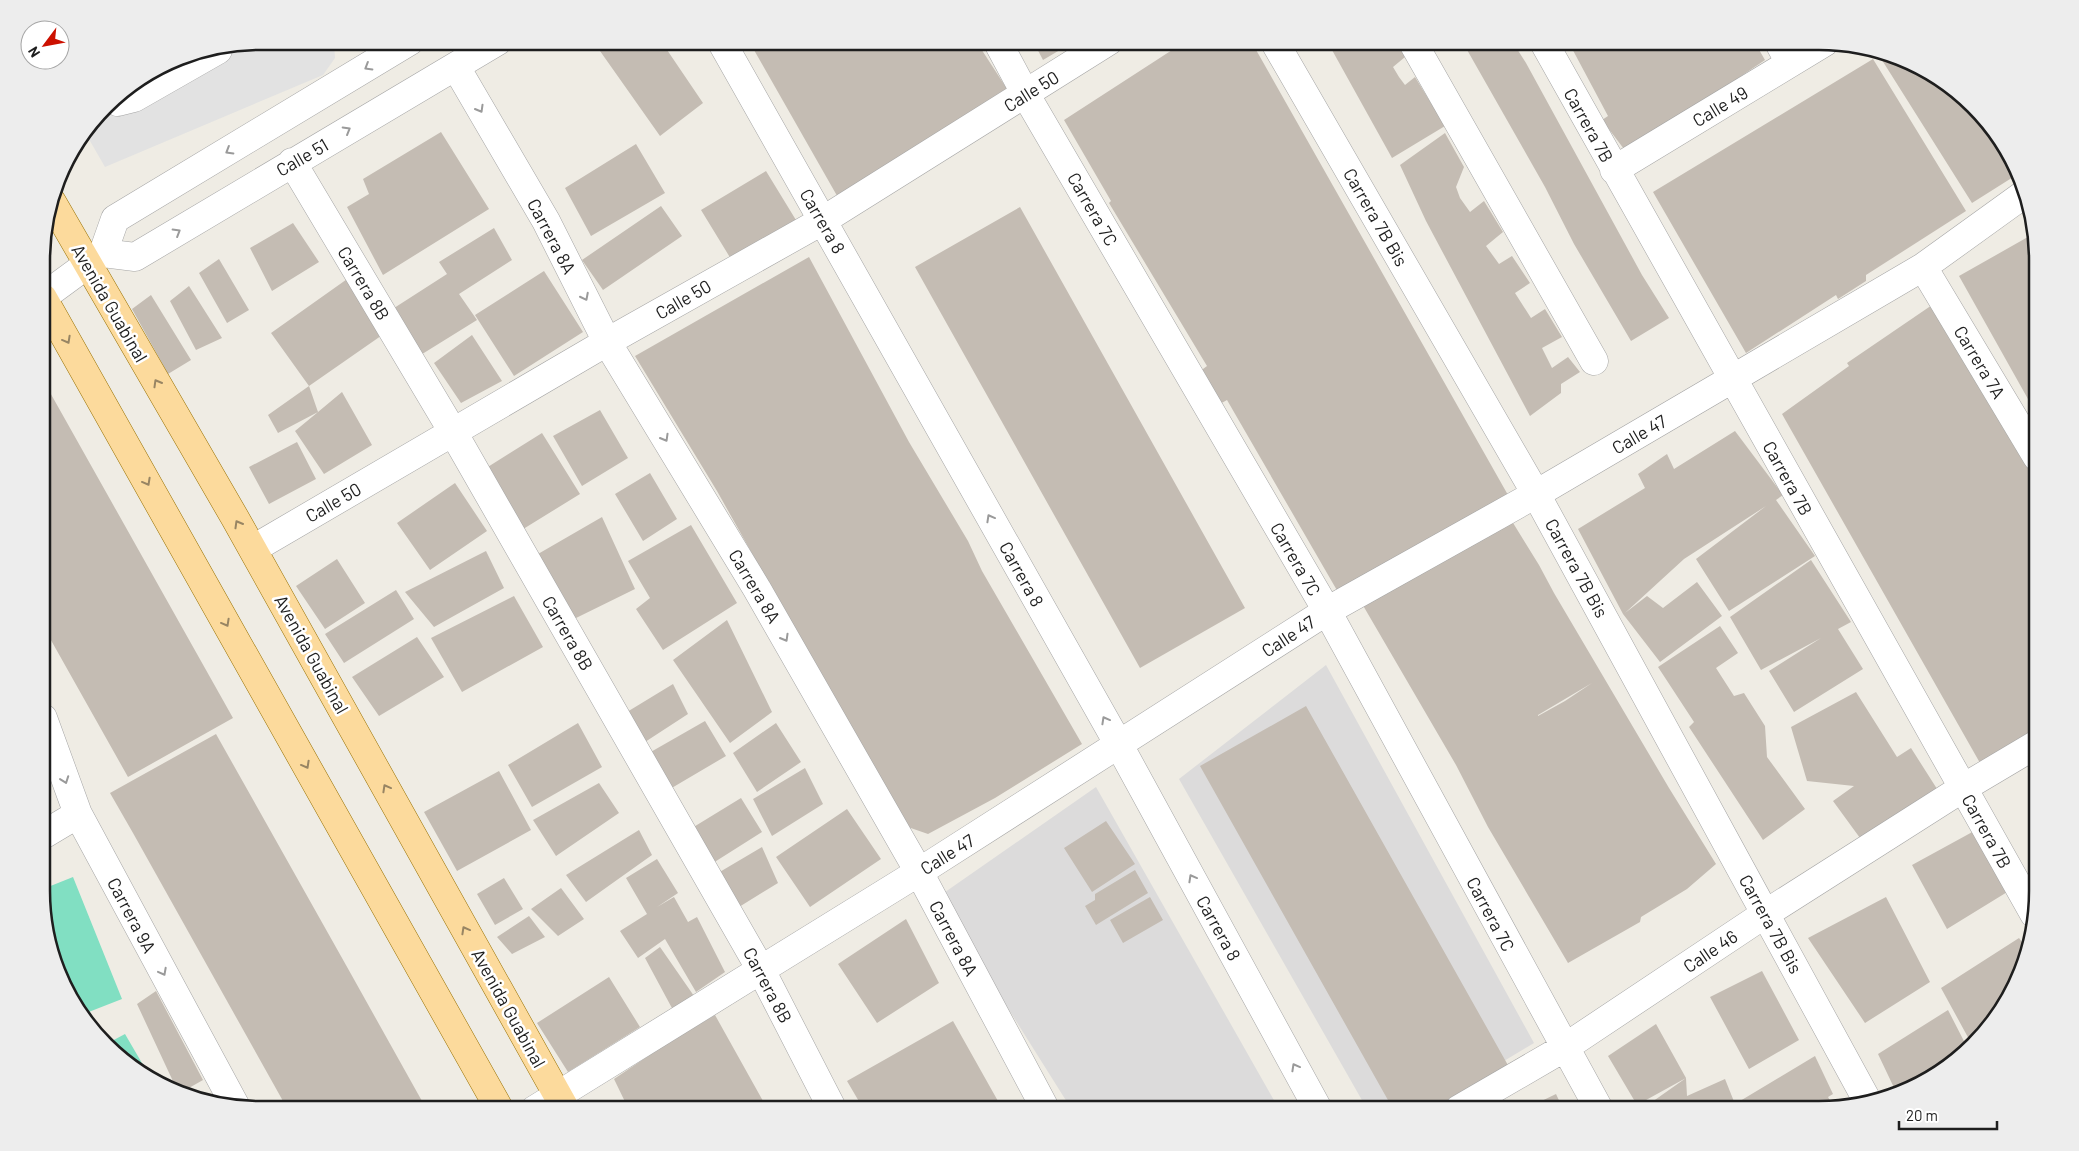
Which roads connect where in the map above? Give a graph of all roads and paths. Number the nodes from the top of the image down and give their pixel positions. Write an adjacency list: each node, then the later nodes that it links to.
1 (395, 50): 19 (street, one-way to 19)
2 (483, 50): 11 (street, Calle 51)
3 (726, 50): 18 (street, Carrera 8)
4 (1003, 50): 12 (street, Carrera 7C)
5 (1095, 50): 12 (street, Calle 50)
6 (1279, 50): 28 (street, Carrera 7B Bis)
7 (1417, 50): 24 (street)
8 (1548, 50): 15 (street, Carrera 7B)
9 (1784, 52): 15 (street, Calle 49)
10 (205, 57): 13 (street)
11 (456, 67): 14 (street, Calle 51, one-way to 11); 23 (street, Carrera 8A, one-way to 23)
12 (1026, 95): 18 (street, Calle 50); 30 (street, Carrera 7C)
13 (124, 101)
14 (292, 162): 19 (street, Calle 51, one-way to 14); 26 (street, Carrera 8B)
15 (1614, 170): 25 (street, Carrera 7B)
16 (2019, 198): 20 (street, Calle 47)
17 (57, 208): 19 (main road, Avenida Guabinal)
18 (822, 221): 23 (street, Calle 50); 32 (street, Carrera 8, one-way to 18)
19 (95, 259): 21 (street); 29 (main road, Avenida Guabinal, one-way to 19)
20 (1924, 267): 25 (street, Calle 47); 27 (street, Carrera 7A)
21 (50, 292)
22 (50, 309): 44 (main road, one-way to 44)
23 (607, 342): 26 (street, Calle 50); 37 (street, Carrera 8A, one-way to 37)
24 (1594, 360)
25 (1732, 379): 28 (street, Calle 47); 34 (street, Carrera 7B)
26 (453, 432): 29 (street, Calle 50); 40 (street, Carrera 8B)
27 (2029, 444)
28 (1536, 494): 30 (street, Calle 47); 39 (street, Carrera 7B Bis)
29 (253, 549): 45 (main road, Avenida Guabinal, one-way to 29)
30 (1327, 612): 32 (street, Calle 47); 41 (street, Carrera 7C)
31 (50, 737): 35 (street, Carrera 9A, one-way to 35)
32 (1119, 745): 37 (street, Calle 47); 49 (street, Carrera 8, one-way to 32)
33 (2029, 749): 34 (street, Calle 46)
34 (1963, 788): 38 (street, Carrera 7B); 39 (street, Calle 46)
35 (78, 814): 36 (street); 43 (street, Carrera 9A, one-way to 43)
36 (50, 831)
37 (919, 872): 40 (street, Calle 47); 48 (street, Carrera 8A)
38 (2029, 905)
39 (1765, 914): 41 (street, Calle 46); 42 (street, Carrera 7B Bis)
40 (761, 970): 46 (street, Calle 47); 47 (street, Carrera 8B)
41 (1564, 1048): 50 (street, Calle 46); 51 (street, Carrera 7C)
42 (1865, 1096)
43 (232, 1099)
44 (495, 1101)
45 (561, 1101)
46 (564, 1101)
47 (828, 1101)
48 (1041, 1101)
49 (1313, 1101)
50 (1473, 1101)
51 (1594, 1101)

